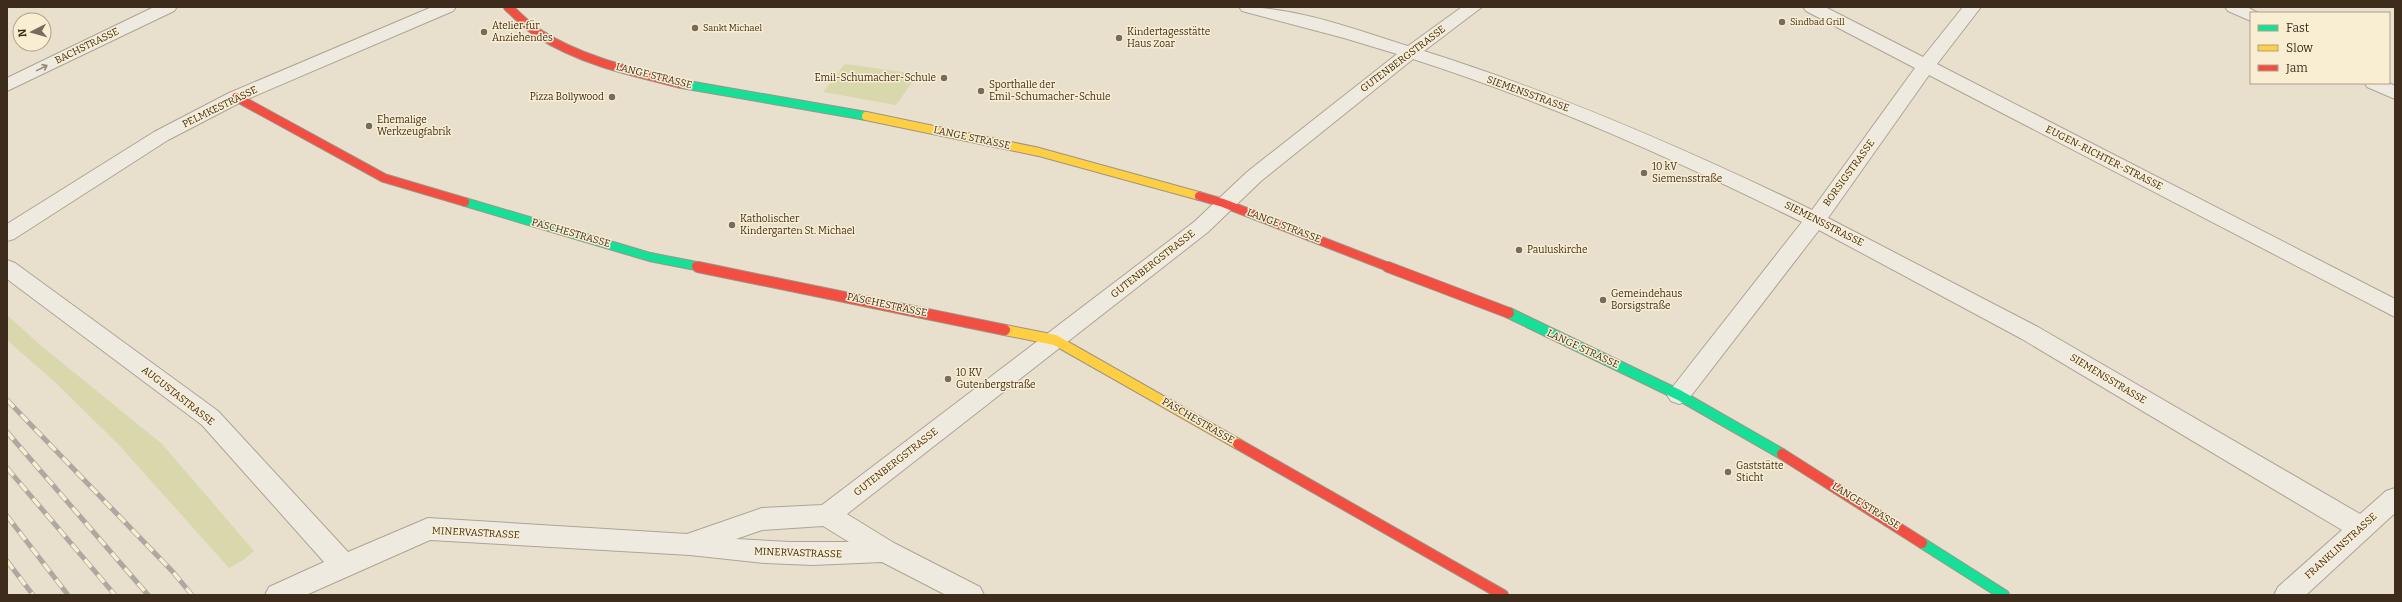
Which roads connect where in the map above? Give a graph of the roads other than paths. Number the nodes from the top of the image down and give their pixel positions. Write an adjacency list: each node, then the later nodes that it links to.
1 (168, 7): 13 (street, BACHSTRASSE, one-way to 1)
2 (447, 7): 15 (street, PELMKESTRASSE)
3 (508, 7): 16 (street, LANGE STRASSE)
4 (1248, 7): 10 (street, SIEMENSSTRASSE)
5 (1473, 7): 10 (street, GUTENBERGSTRASSE)
6 (1812, 7): 11 (street, EUGEN-RICHTER-STRASSE)
7 (1972, 7): 11 (street, BORSIGSTRASSE)
8 (2234, 7): 9 (street)
9 (2250, 15)
10 (1411, 51): 16 (street, GUTENBERGSTRASSE); 17 (street, SIEMENSSTRASSE)
11 (1926, 66): 17 (street, BORSIGSTRASSE); 20 (street, EUGEN-RICHTER-STRASSE)
12 (2376, 84): 14 (street)
13 (7, 86)
14 (2395, 93)
15 (236, 97): 18 (street, PELMKESTRASSE); 21 (street, PASCHESTRASSE)
16 (1223, 203): 21 (street, GUTENBERGSTRASSE); 22 (street, LANGE STRASSE)
17 (1816, 219): 22 (street, BORSIGSTRASSE); 25 (street, SIEMENSSTRASSE)
18 (7, 234)
19 (7, 268): 28 (street, AUGUSTASTRASSE)
20 (2395, 309)
21 (1055, 340): 24 (street, GUTENBERGSTRASSE); 31 (street, PASCHESTRASSE)
22 (1680, 395): 32 (street, LANGE STRASSE)
23 (2395, 498): 25 (street, FRANKLINSTRASSE)
24 (827, 515): 26 (street, MINERVASTRASSE); 27 (street)
25 (2361, 528): 33 (street, FRANKLINSTRASSE)
26 (687, 545): 27 (street, MINERVASTRASSE); 28 (street, MINERVASTRASSE)
27 (885, 551): 30 (street)
28 (344, 566): 29 (street, MINERVASTRASSE)
29 (278, 595)
30 (971, 595)
31 (1503, 595)
32 (2004, 595)
33 (2287, 595)

